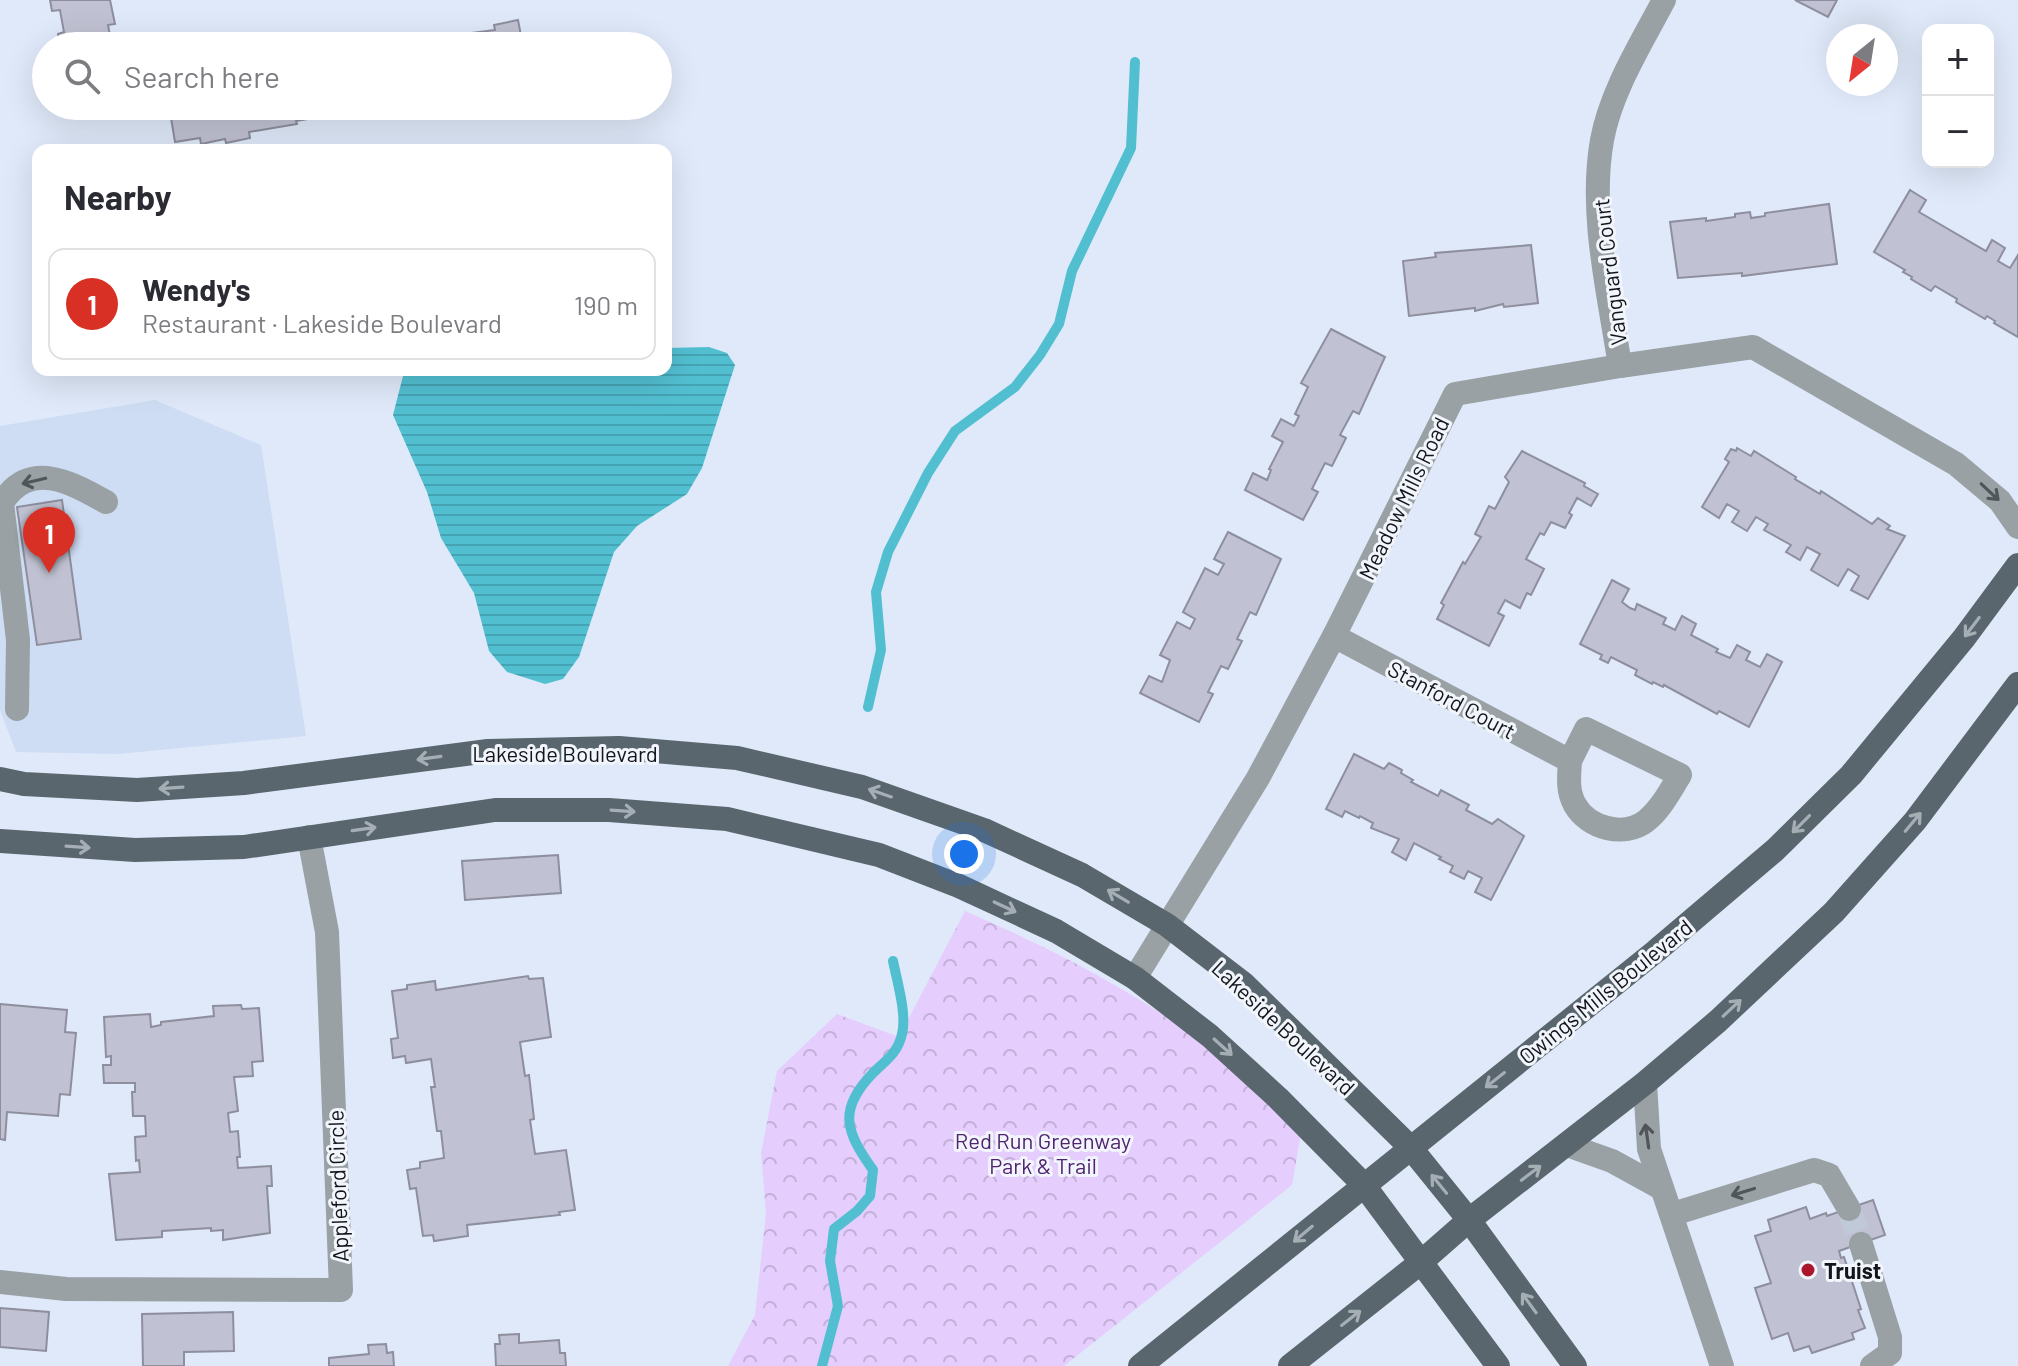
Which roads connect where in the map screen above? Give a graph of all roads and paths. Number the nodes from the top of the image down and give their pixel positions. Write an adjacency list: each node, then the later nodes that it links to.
1 (1664, 0): 2 (street, Vanguard Court)
2 (1620, 366): 4 (street, Meadow Mills Road, one-way to 4); 6 (street, Meadow Mills Road)
3 (106, 502): 8 (street, one-way to 8)
4 (2018, 527)
5 (2018, 565): 17 (main road, Owings Mills Boulevard, one-way to 17)
6 (1334, 636): 9 (street, Stanford Court); 13 (street, Meadow Mills Road)
7 (2018, 684): 15 (main road, one-way to 7)
8 (17, 709)
9 (1570, 761): 9 (street)
10 (0, 779): 13 (main road, Lakeside Boulevard, one-way to 10)
11 (309, 837): 12 (main road, one-way to 11); 14 (main road, one-way to 14); 25 (street, Appleford Circle)
12 (0, 841)
13 (1167, 925): 14 (street, Meadow Mills Road); 17 (main road, Lakeside Boulevard)
14 (1135, 978): 18 (main road, one-way to 18)
15 (1645, 1083): 16 (main road); 19 (street, one-way to 15)
16 (1567, 1145): 19 (street); 22 (main road, one-way to 16)
17 (1410, 1147): 18 (main road, Owings Mills Boulevard); 22 (main road, Lakeside Boulevard, one-way to 17)
18 (1363, 1184): 24 (main road); 26 (main road, Owings Mills Boulevard, one-way to 26)
19 (1661, 1188): 21 (street)
20 (1849, 1209): 21 (street, one-way to 21)
21 (1673, 1214): 30 (street)
22 (1469, 1220): 24 (main road); 29 (main road, Lakeside Boulevard, one-way to 22)
23 (1861, 1244): 31 (street)
24 (1420, 1263): 27 (main road, one-way to 24); 28 (main road)
25 (0, 1282)
26 (1140, 1366)
27 (1290, 1366)
28 (1498, 1366)
29 (1575, 1366)
30 (1722, 1366)
31 (1872, 1366)

